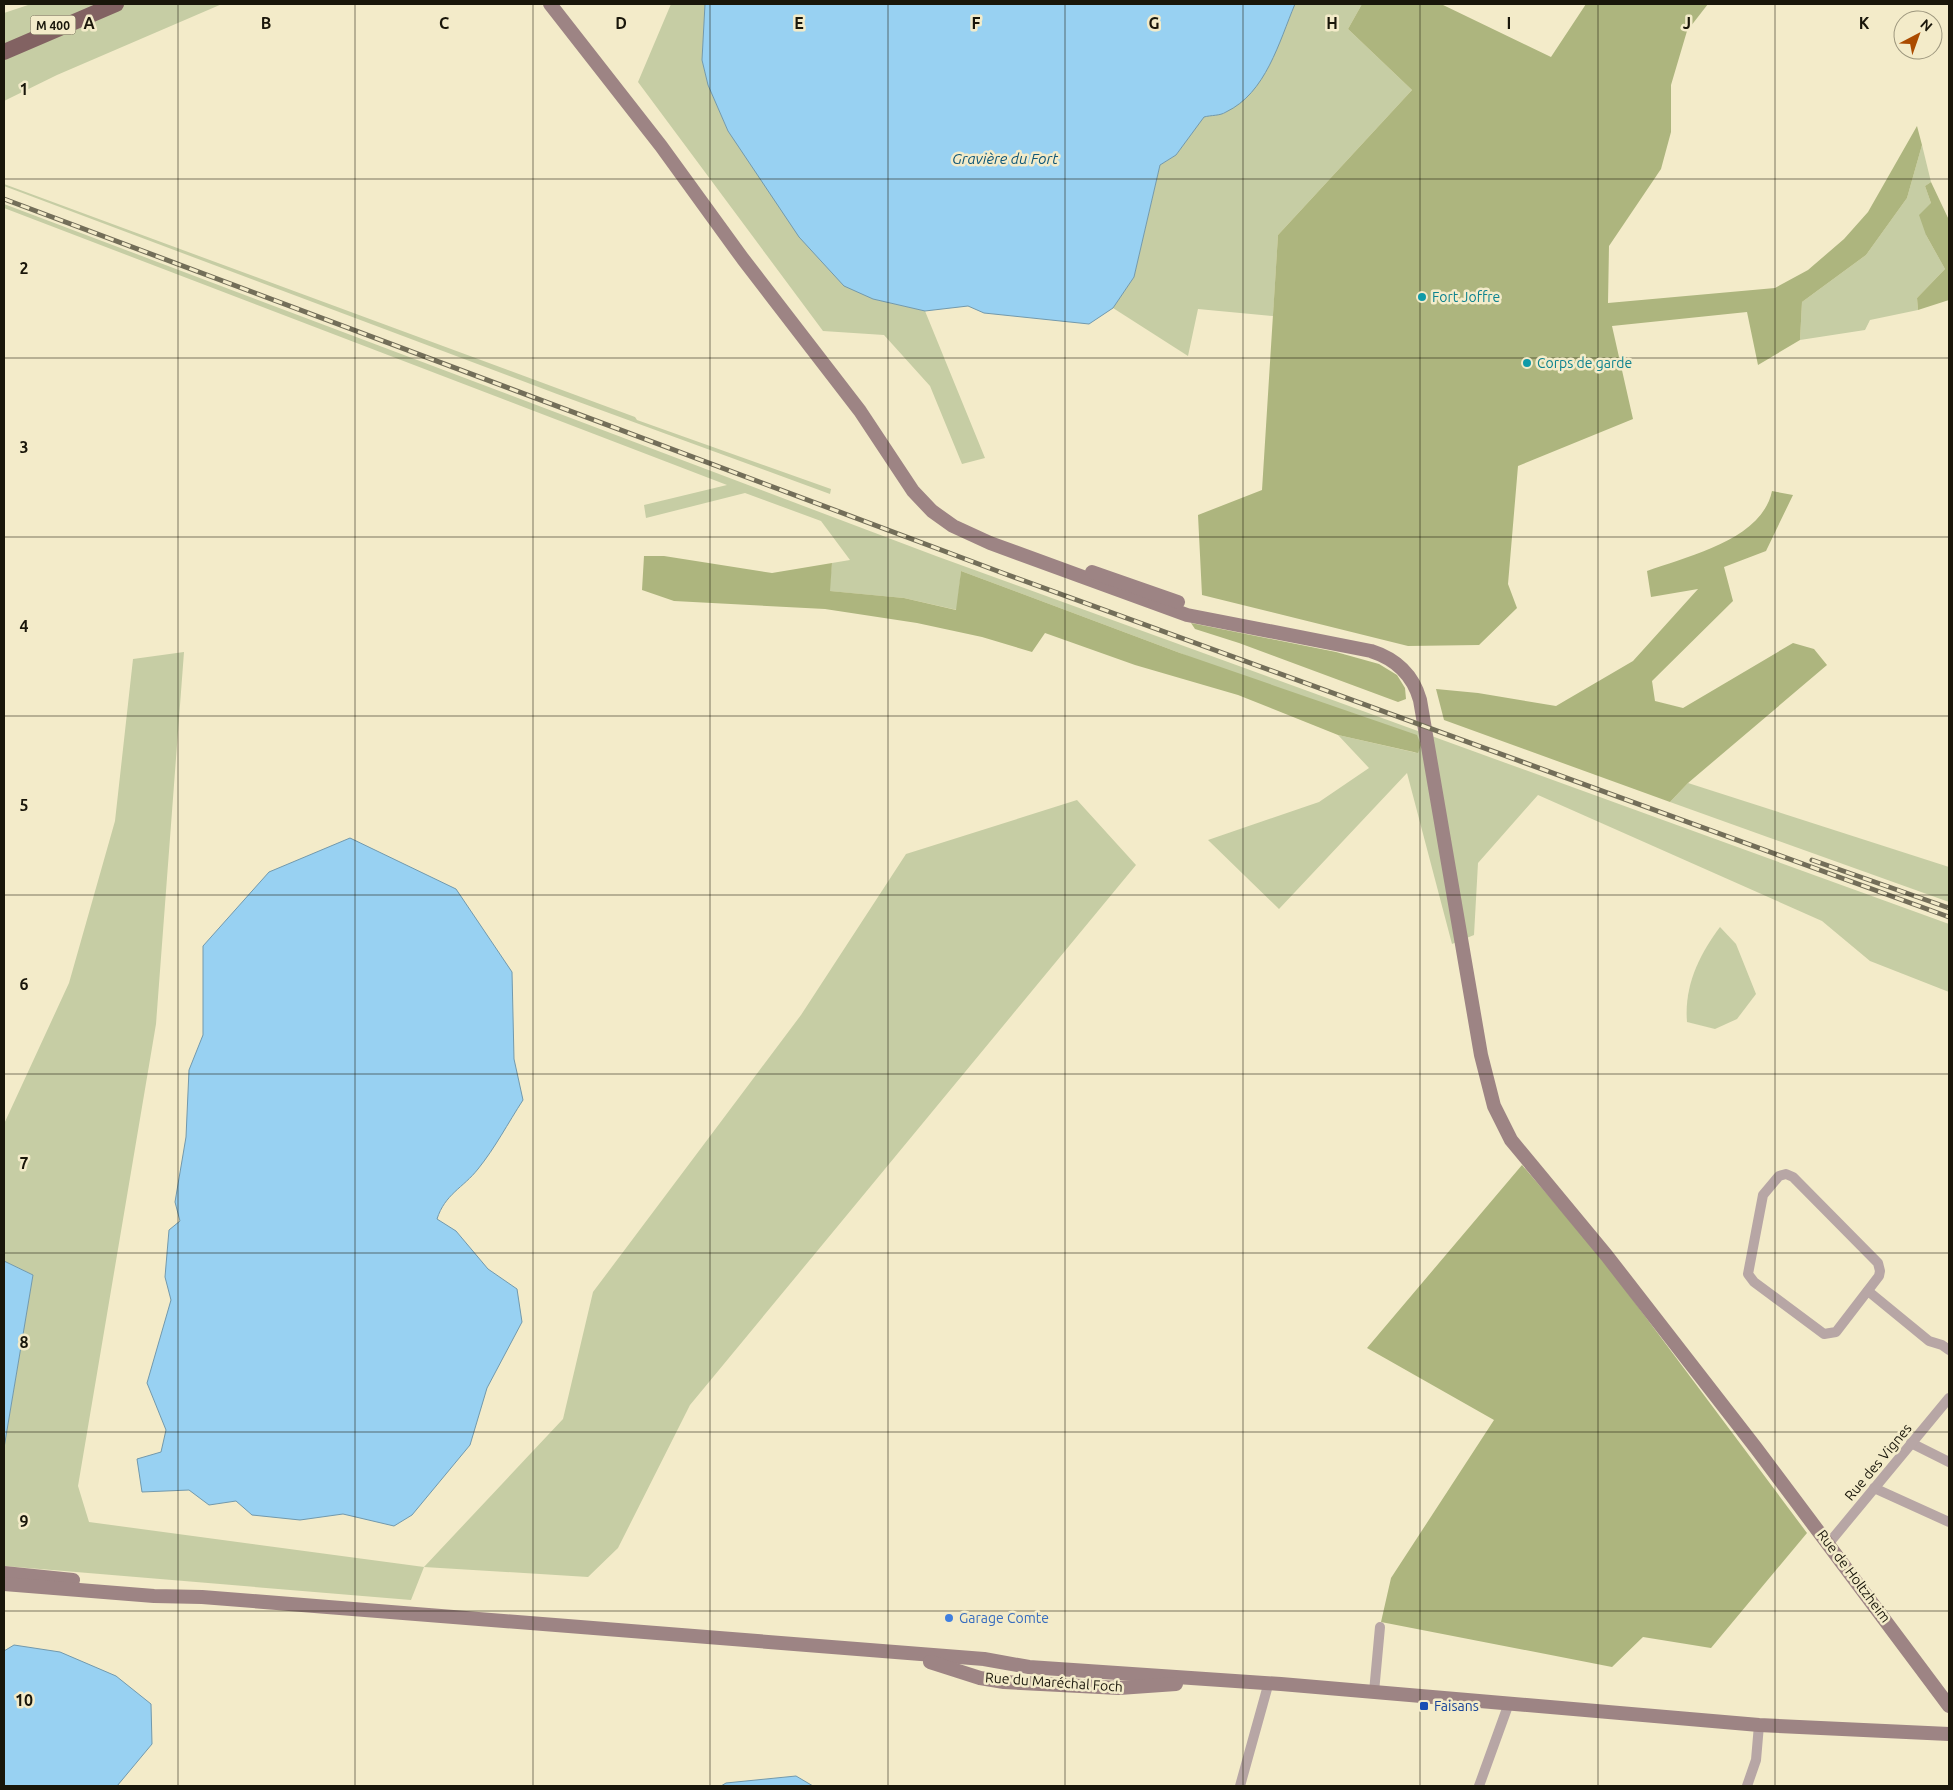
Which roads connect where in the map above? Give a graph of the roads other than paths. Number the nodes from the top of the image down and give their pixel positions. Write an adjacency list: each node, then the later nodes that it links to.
1 (102, 4): 4 (highway, M 400)
2 (116, 4): 5 (highway, M 400)
3 (549, 4): 13 (main road, Rue de Holtzheim)
4 (4, 47)
5 (4, 52)
6 (1868, 1291): 6 (street); 7 (street)
7 (1949, 1350)
8 (1949, 1398): 9 (street, Rue des Vignes)
9 (1911, 1443): 10 (street); 11 (street, Rue des Vignes)
10 (1949, 1462)
11 (1874, 1488): 12 (street); 13 (street, Rue des Vignes)
12 (1949, 1522)
13 (1828, 1543): 27 (main road, Rue de Holtzheim)
14 (4, 1573): 16 (main road)
15 (4, 1584): 16 (main road)
16 (202, 1597): 18 (main road)
17 (1380, 1628): 25 (street)
18 (901, 1654): 19 (main road); 23 (main road, Rue du Maréchal Foch)
19 (1038, 1668): 20 (main road); 23 (main road)
20 (1067, 1670): 21 (main road); 24 (main road)
21 (1133, 1680): 22 (main road, Rue du Maréchal Foch); 24 (main road, Rue du Maréchal Foch)
22 (1266, 1683): 25 (main road, Rue du Maréchal Foch); 30 (street)
23 (1036, 1684): 24 (main road, Rue du Maréchal Foch)
24 (1066, 1685)
25 (1374, 1692): 26 (main road, Rue du Maréchal Foch)
26 (1509, 1703): 28 (main road, Rue du Maréchal Foch); 31 (street)
27 (1949, 1706)
28 (1758, 1725): 29 (main road, Rue du Maréchal Foch); 32 (street)
29 (1949, 1734)
30 (1240, 1786)
31 (1479, 1786)
32 (1747, 1786)

